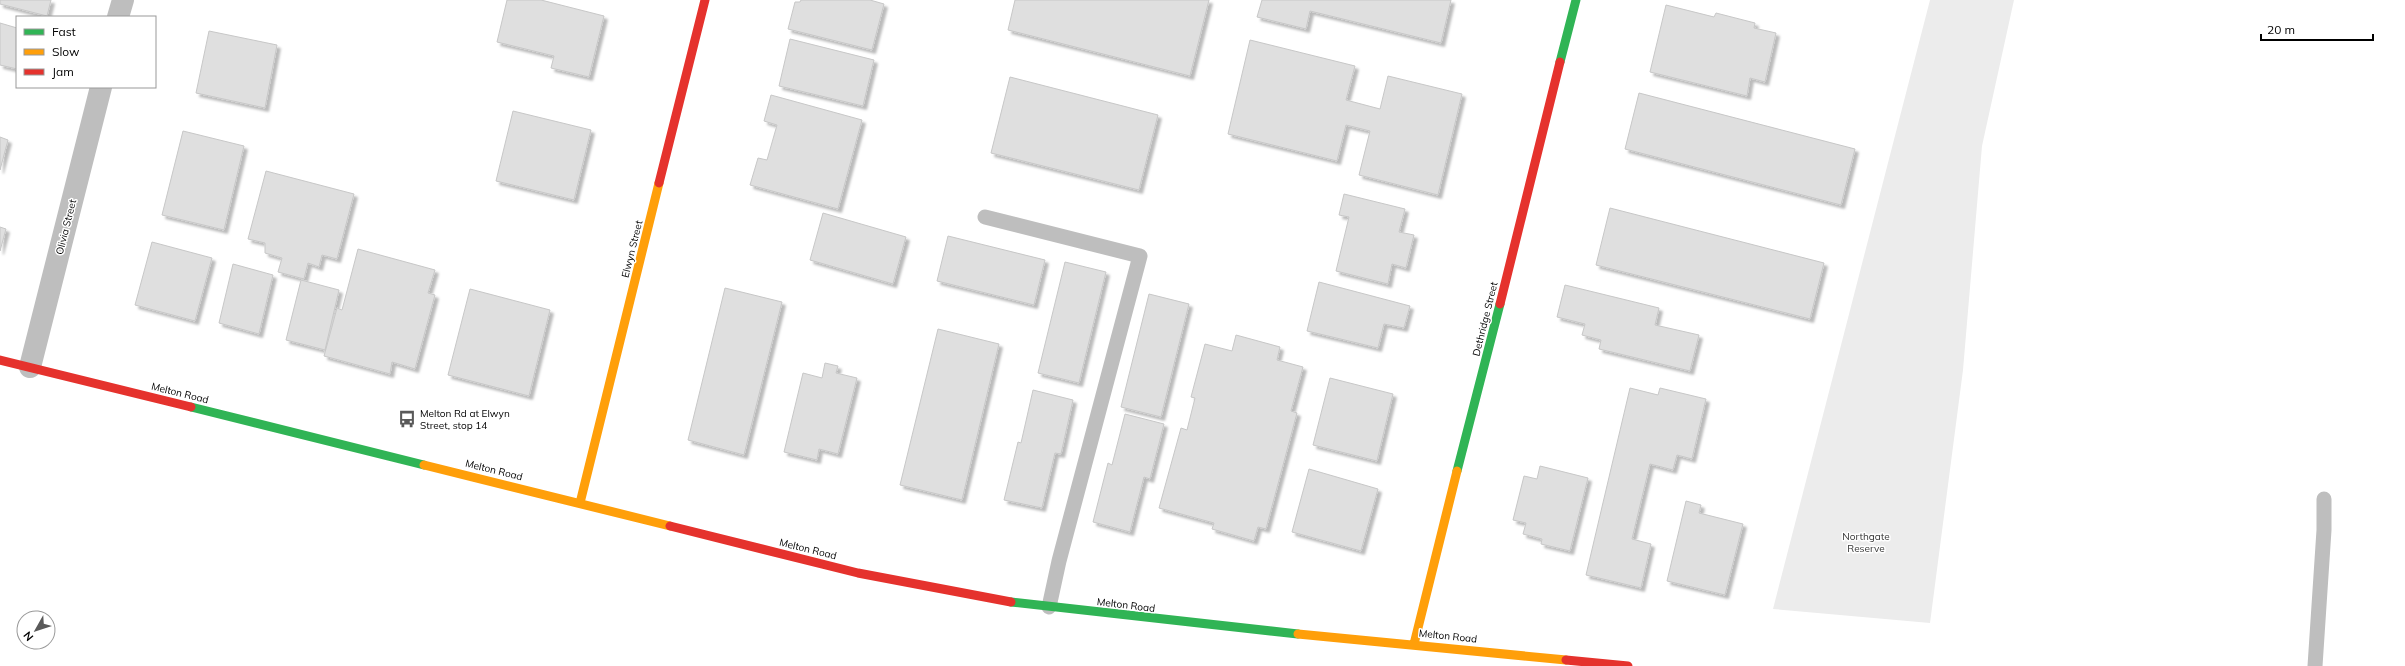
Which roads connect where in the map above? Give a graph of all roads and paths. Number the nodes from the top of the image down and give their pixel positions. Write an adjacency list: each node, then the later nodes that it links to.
1 (123, 0): 4 (street)
2 (705, 0): 10 (street, Elwyn Street)
3 (1576, 0): 12 (street, Dethridge Street)
4 (118, 16)
5 (101, 88): 8 (street, Olivia Street)
6 (985, 217): 11 (lane)
7 (0, 360): 8 (street, Melton Road)
8 (30, 367): 10 (street, Melton Road)
9 (2324, 499): 14 (lane)
10 (580, 503): 11 (street, Melton Road)
11 (1049, 607): 12 (street, Melton Road)
12 (1414, 644): 13 (street, Melton Road)
13 (1628, 666)
14 (2314, 666)

